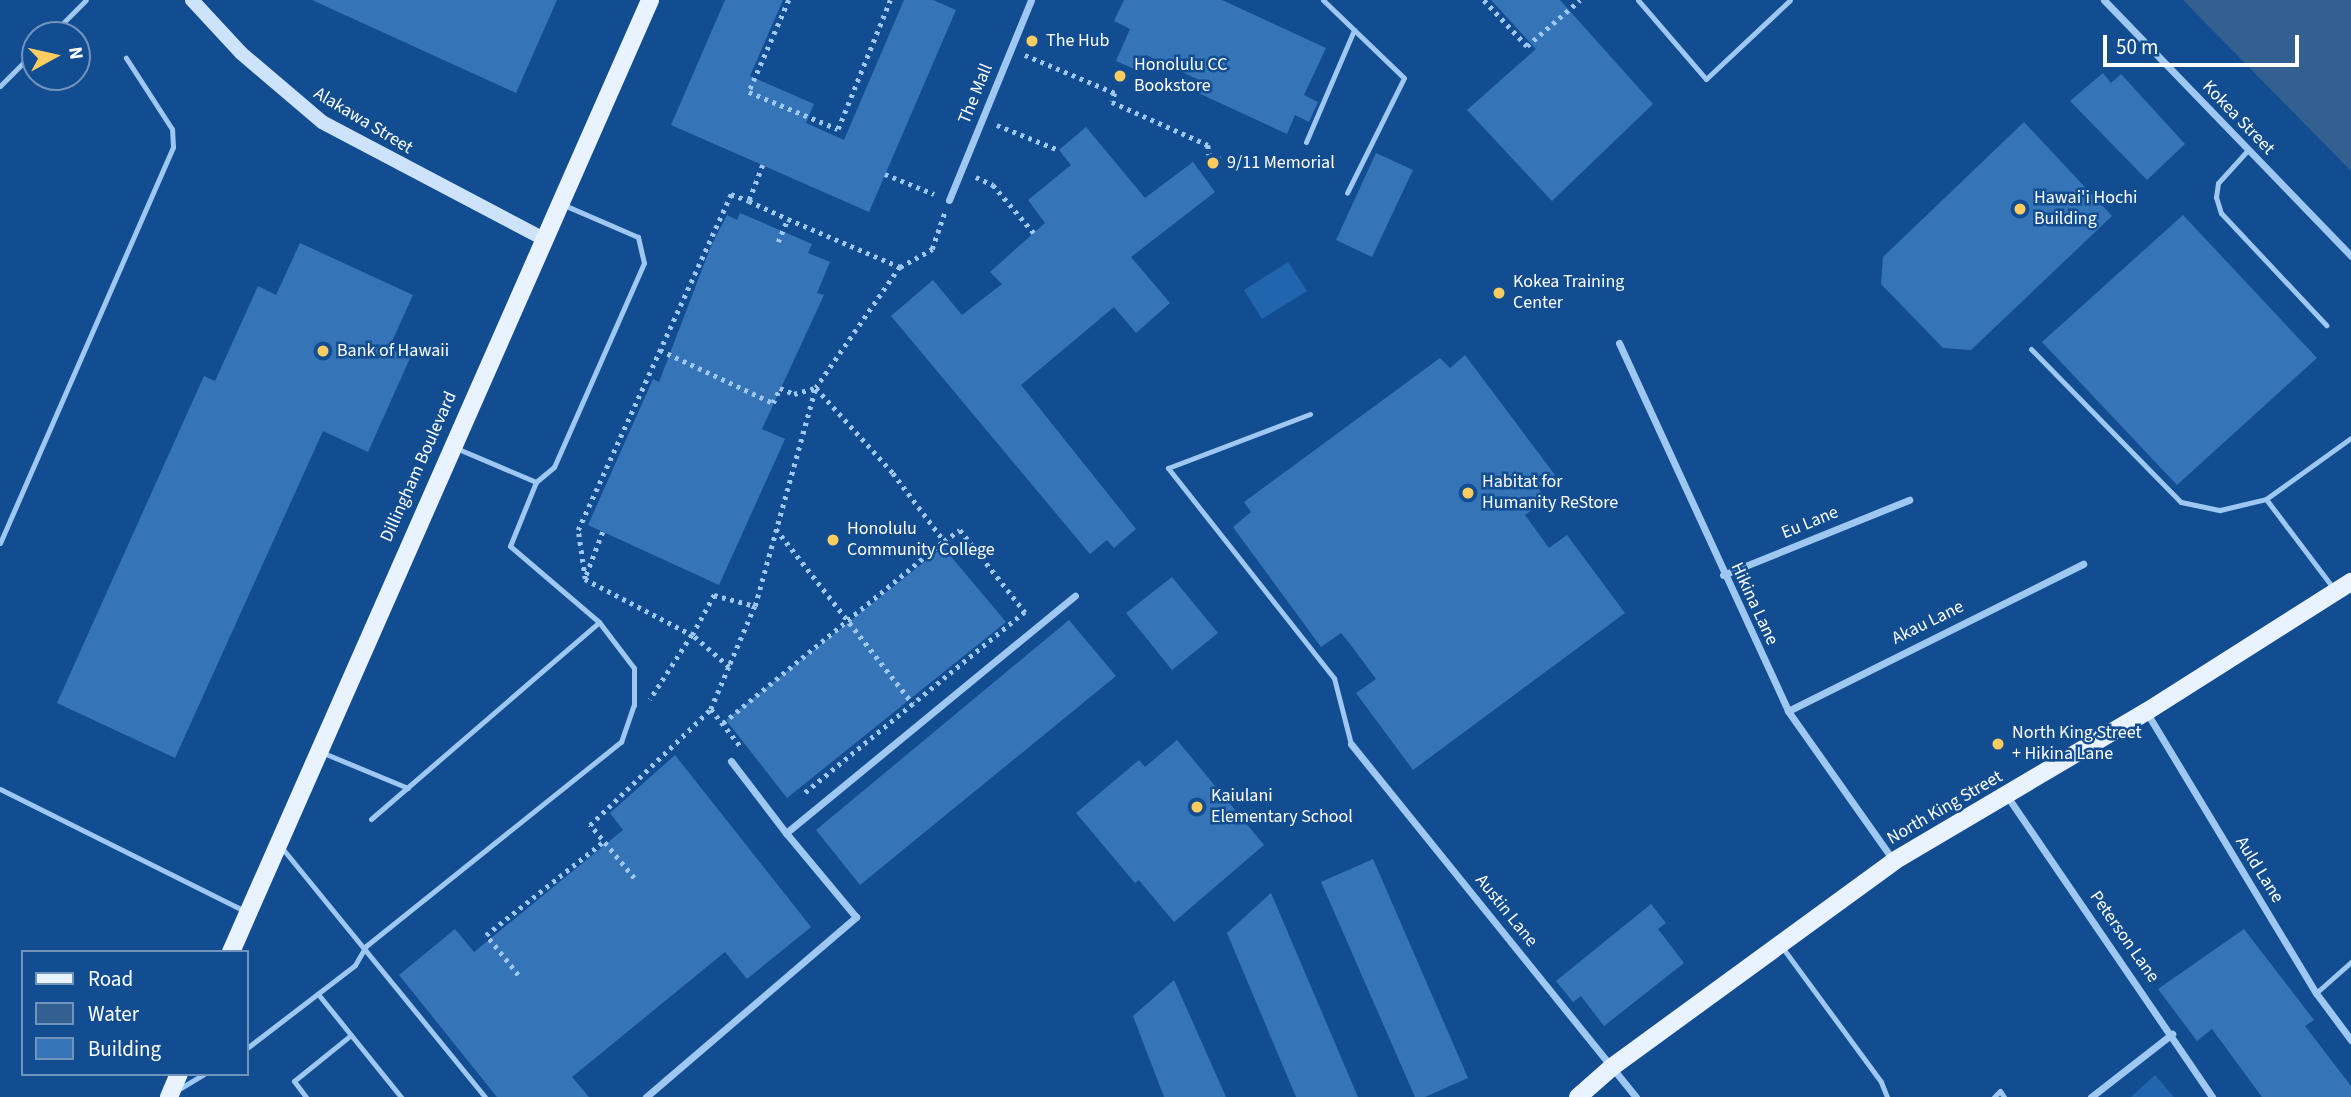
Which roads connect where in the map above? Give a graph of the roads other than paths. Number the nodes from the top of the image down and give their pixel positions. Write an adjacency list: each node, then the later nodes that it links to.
1 (86, 0): 9 (lane)
2 (192, 0): 19 (main road, Alakawa Street)
3 (650, 0): 18 (main road, Dillingham Boulevard)
4 (1031, 0): 17 (street, The Mall)
5 (1323, 0): 10 (lane)
6 (1638, 0): 7 (lane)
7 (1790, 0)
8 (2104, 0): 15 (street, Kokea Street)
9 (65, 21)
10 (1354, 30): 14 (lane); 16 (lane)
11 (126, 58): 30 (lane)
12 (21, 65): 13 (lane)
13 (0, 86)
14 (1306, 142)
15 (2247, 151): 20 (street, Kokea Street); 21 (lane)
16 (1347, 193)
17 (949, 200)
18 (558, 203): 19 (main road, Dillingham Boulevard); 27 (lane)
19 (542, 238): 26 (main road, Dillingham Boulevard)
20 (2351, 256)
21 (2326, 326)
22 (1619, 343): 32 (street, Hikina Lane)
23 (2031, 349): 28 (lane)
24 (1310, 414): 38 (lane)
25 (2351, 438): 28 (lane)
26 (451, 446): 27 (lane); 39 (main road, Dillingham Boulevard)
27 (536, 482): 35 (lane)
28 (2266, 499): 33 (lane)
29 (1909, 500): 32 (street, Eu Lane)
30 (0, 543)
31 (2083, 564): 36 (street, Akau Lane)
32 (1723, 575): 36 (street, Hikina Lane)
33 (2344, 586): 37 (main road, North King Street)
34 (1075, 596): 45 (street)
35 (599, 622): 41 (lane); 50 (lane)
36 (1788, 711): 47 (street, Hikina Lane)
37 (2146, 712): 43 (main road, North King Street); 53 (street, Auld Lane)
38 (1351, 744): 59 (street, Austin Lane)
39 (318, 751): 41 (lane); 46 (main road, Dillingham Boulevard)
40 (732, 761): 45 (street)
41 (408, 788): 44 (lane)
42 (0, 789): 48 (lane)
43 (2007, 796): 47 (main road, North King Street); 55 (street, Peterson Lane)
44 (371, 819)
45 (786, 833): 66 (street)
46 (278, 843): 48 (main road, Dillingham Boulevard); 50 (lane)
47 (1894, 862): 49 (main road, North King Street)
48 (248, 912): 51 (main road, Dillingham Boulevard)
49 (1780, 944): 59 (main road, North King Street); 69 (lane)
50 (366, 946): 54 (lane); 65 (lane)
51 (232, 950)
52 (2351, 962): 53 (lane)
53 (2316, 993): 57 (street, Auld Lane)
54 (318, 994): 56 (lane); 58 (lane)
55 (2172, 1034): 72 (street); 73 (street, Peterson Lane)
56 (351, 1035): 63 (lane); 64 (lane)
57 (2351, 1040)
58 (248, 1047)
59 (1612, 1066): 67 (main road, North King Street); 68 (street, Austin Lane)
60 (178, 1076): 62 (main road)
61 (201, 1076): 62 (lane)
62 (170, 1096)
63 (306, 1097)
64 (401, 1097)
65 (485, 1097)
66 (646, 1097)
67 (1578, 1097)
68 (1636, 1097)
69 (1887, 1097)
70 (1994, 1097): 71 (lane)
71 (2004, 1097)
72 (2091, 1097)
73 (2212, 1097)

